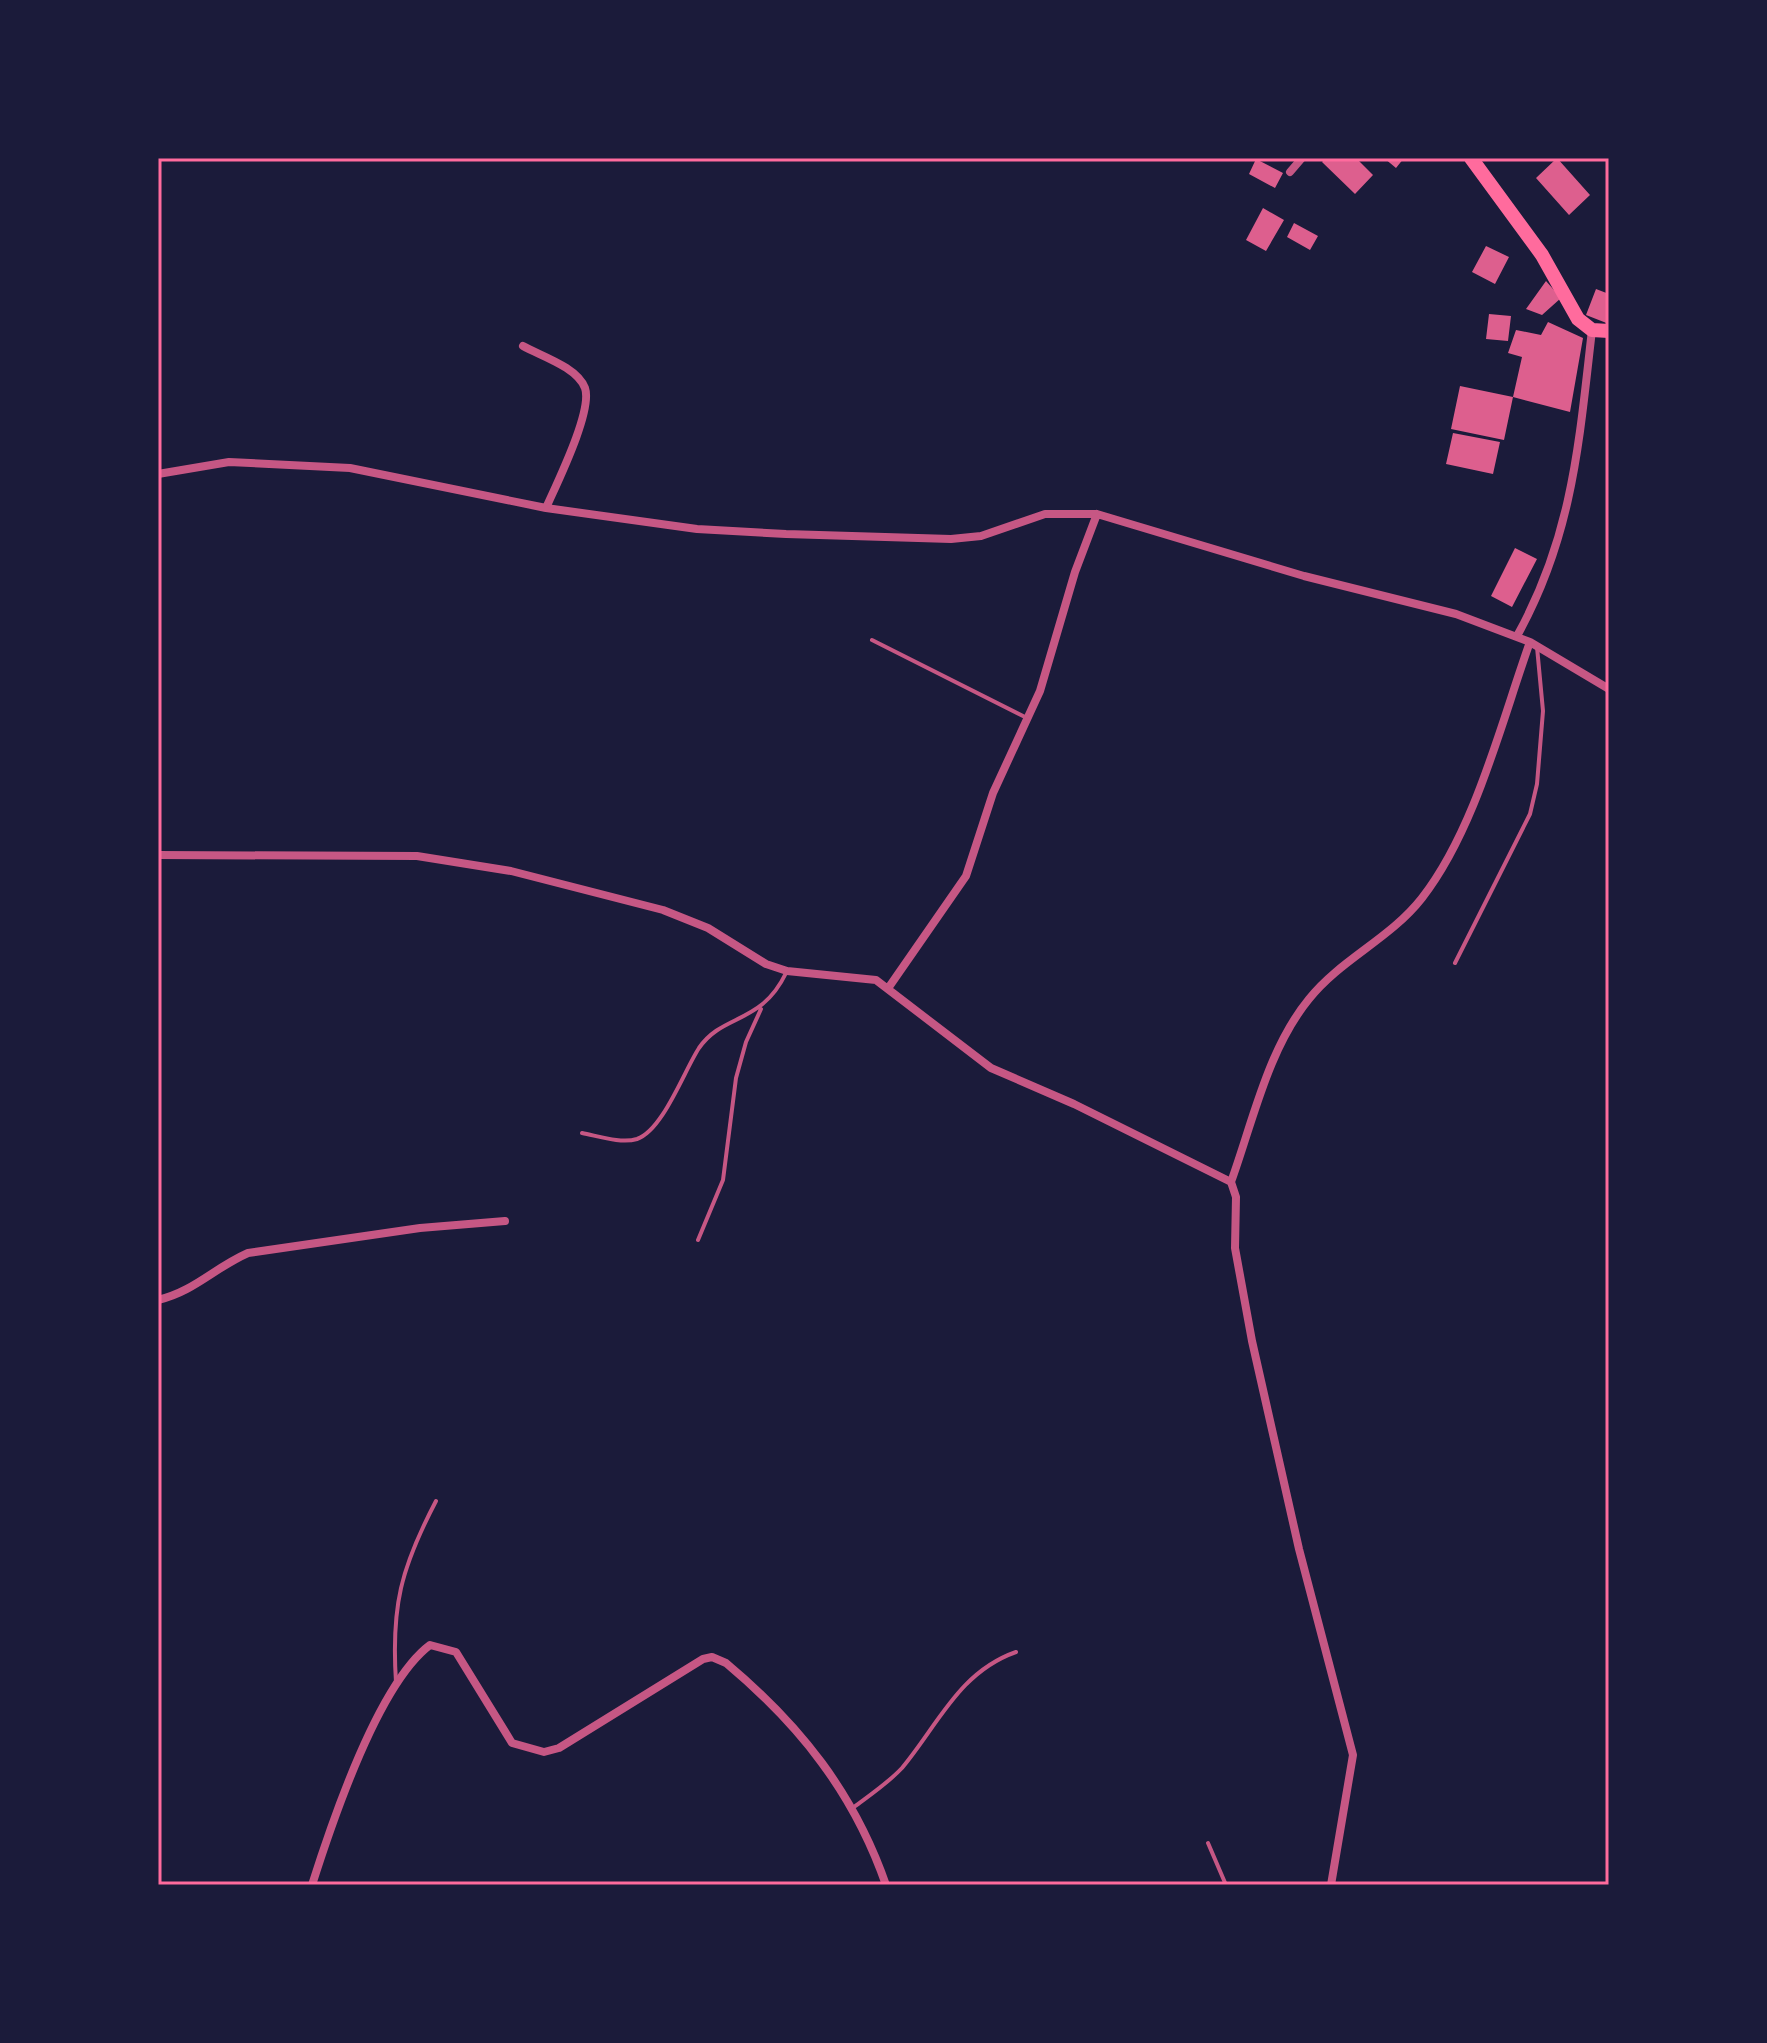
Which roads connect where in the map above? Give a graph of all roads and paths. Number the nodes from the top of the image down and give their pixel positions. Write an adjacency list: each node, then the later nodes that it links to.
1 (1302, 158): 3 (street)
2 (1471, 158): 4 (main road)
3 (1290, 172)
4 (1592, 330): 5 (main road); 10 (street)
5 (1609, 331)
6 (523, 346): 8 (street)
7 (158, 474): 8 (street)
8 (546, 508): 9 (street)
9 (1097, 514): 10 (street); 14 (street)
10 (1517, 636): 12 (street)
11 (872, 640): 14 (lane)
12 (1533, 644): 13 (street); 16 (lane); 21 (street)
13 (1609, 689)
14 (1027, 718): 18 (street)
15 (158, 855): 17 (street)
16 (1455, 963)
17 (787, 971): 18 (street); 19 (lane)
18 (889, 987): 21 (street)
19 (762, 1008): 20 (lane); 23 (lane)
20 (582, 1133)
21 (1231, 1182): 33 (street)
22 (505, 1221): 24 (street)
23 (698, 1240)
24 (158, 1300)
25 (436, 1501): 27 (lane)
26 (1016, 1652): 28 (lane)
27 (396, 1685): 28 (street); 30 (street)
28 (854, 1807): 31 (street)
29 (1208, 1843): 32 (lane)
30 (312, 1885)
31 (886, 1885)
32 (1226, 1885)
33 (1331, 1885)

